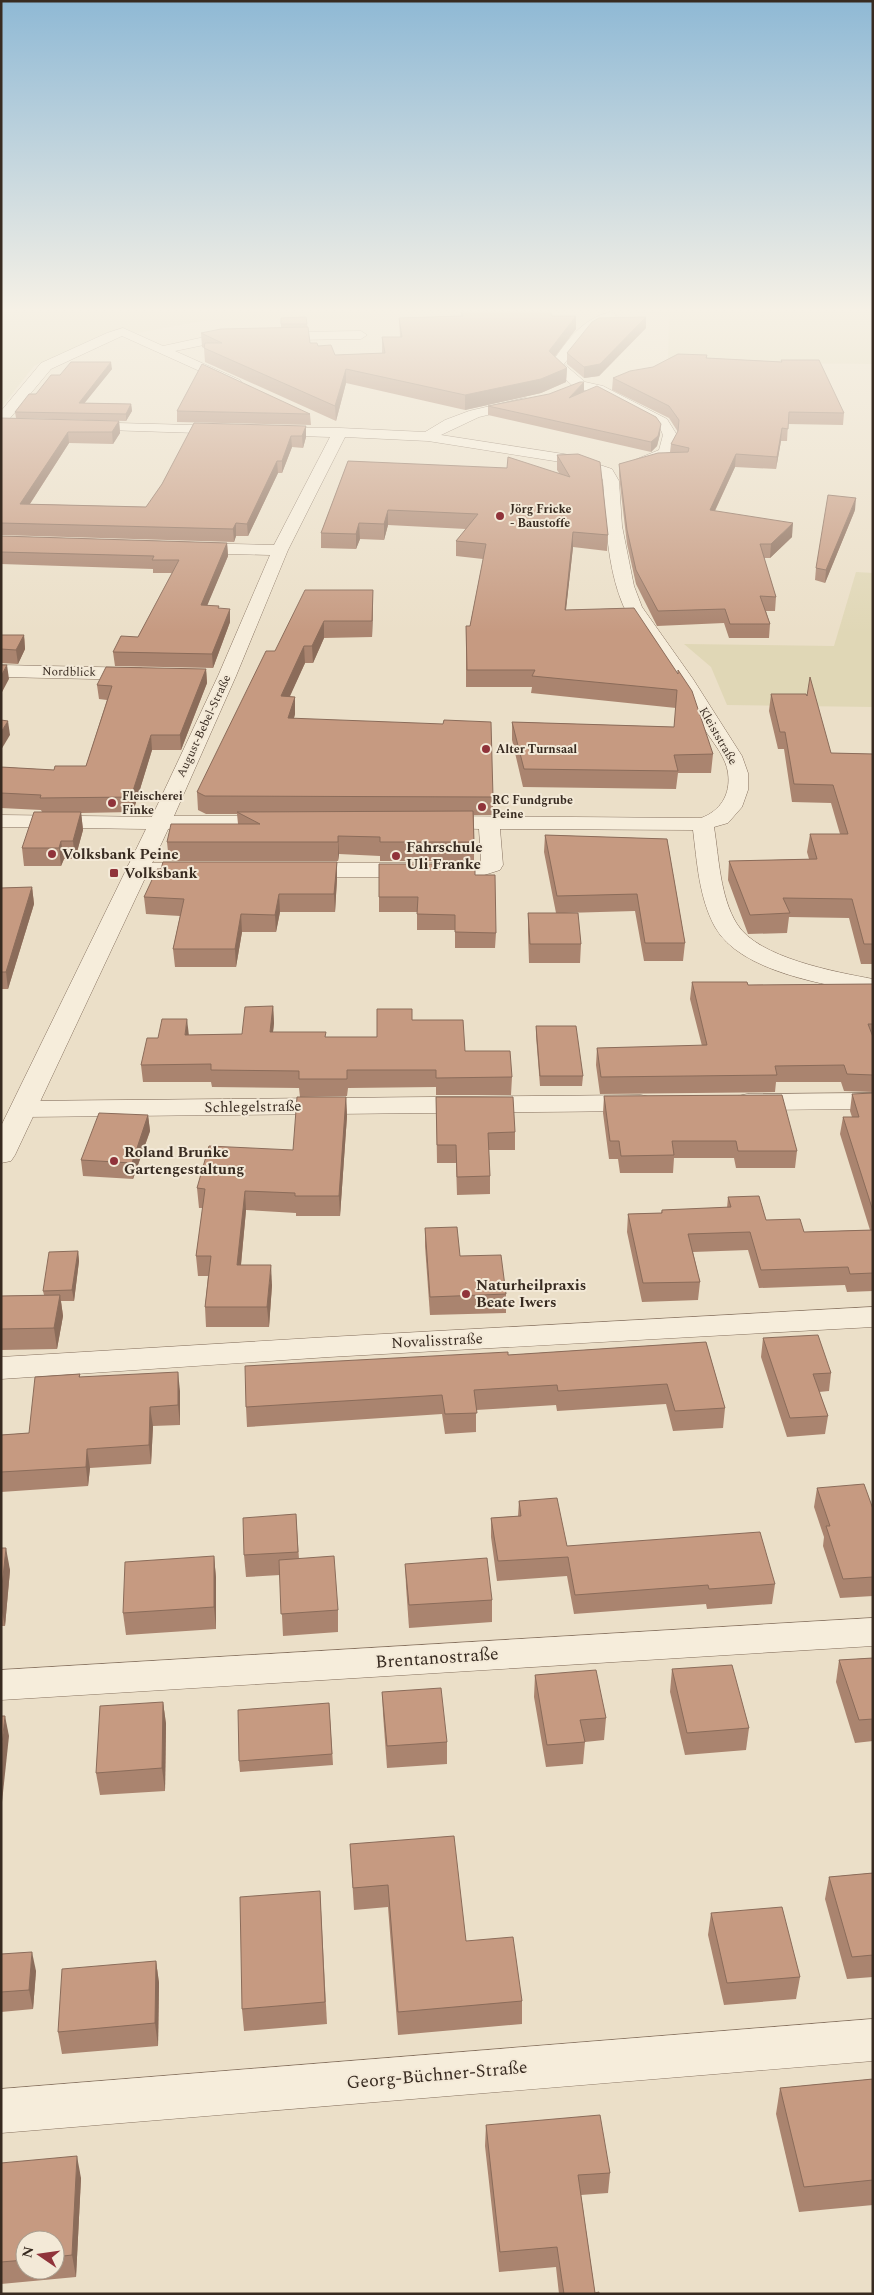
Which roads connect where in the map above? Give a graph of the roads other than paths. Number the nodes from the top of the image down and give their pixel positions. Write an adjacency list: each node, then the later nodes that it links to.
1 (315, 419): 5 (street)
2 (460, 419): 6 (street)
3 (657, 419): 7 (street)
4 (71, 426): 5 (street)
5 (340, 432): 6 (street); 9 (street, August-Bebel-Straße)
6 (428, 437): 7 (street)
7 (607, 472): 19 (street, Kleiststraße)
8 (171, 547): 9 (street)
9 (280, 550): 13 (street, August-Bebel-Straße)
10 (1, 670): 11 (street, Nordblick)
11 (158, 675)
12 (207, 676): 13 (street)
13 (227, 676): 18 (street, August-Bebel-Straße)
14 (1, 821): 18 (street)
15 (292, 822): 18 (street)
16 (420, 822): 17 (street, Kleiststraße)
17 (489, 822): 19 (street, Kleiststraße); 22 (street)
18 (160, 823): 20 (street, August-Bebel-Straße)
19 (703, 824): 23 (street)
20 (136, 870): 21 (street); 27 (street, August-Bebel-Straße)
21 (214, 870)
22 (282, 870)
23 (873, 986)
24 (873, 1101): 25 (street)
25 (723, 1102)
26 (663, 1103): 27 (street, Schlegelstraße)
27 (23, 1109): 28 (street, August-Bebel-Straße)
28 (1, 1155)
29 (873, 1317): 30 (street, Novalisstraße)
30 (1, 1368)
31 (873, 1632): 32 (street, Brentanostraße)
32 (1, 1685)
33 (873, 2040): 34 (street, Georg-Büchner-Straße)
34 (1, 2111)

